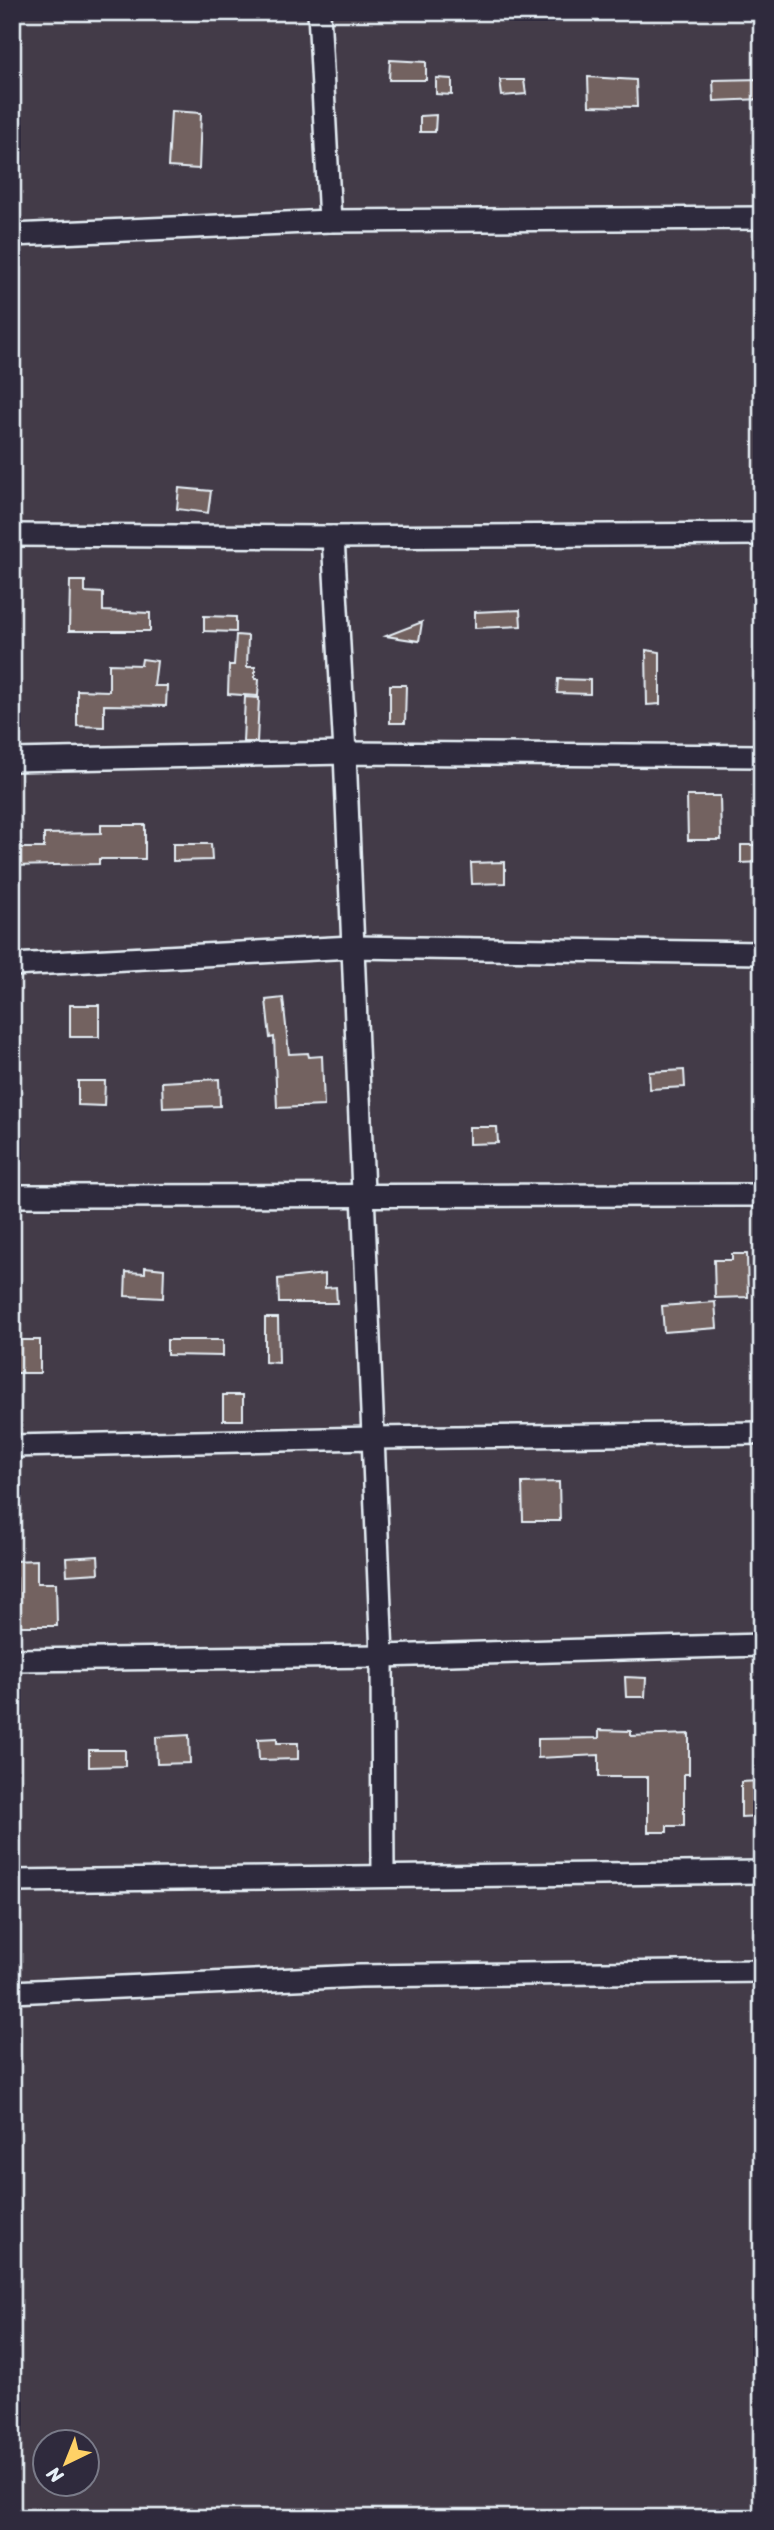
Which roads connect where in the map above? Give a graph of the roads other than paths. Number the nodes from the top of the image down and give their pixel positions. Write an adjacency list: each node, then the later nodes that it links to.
1 (319, 12): 3 (street)
2 (762, 218): 3 (street)
3 (330, 221): 4 (street)
4 (12, 235)
5 (762, 534): 7 (street)
6 (12, 535): 7 (street)
7 (333, 537): 8 (street)
8 (345, 753): 9 (street); 10 (street); 11 (street)
9 (762, 756)
10 (12, 760)
11 (352, 947): 12 (street); 13 (street); 14 (street)
12 (762, 953)
13 (12, 965)
14 (362, 1195): 15 (street); 16 (street); 18 (street)
15 (762, 1195)
16 (12, 1196)
17 (762, 1433): 18 (street)
18 (372, 1438): 19 (street); 21 (street)
19 (12, 1446)
20 (762, 1644): 21 (street)
21 (382, 1656): 22 (street); 24 (street)
22 (12, 1660)
23 (762, 1872): 24 (street)
24 (383, 1876): 25 (street)
25 (12, 1881)
26 (762, 1971): 27 (street)
27 (12, 1992)

